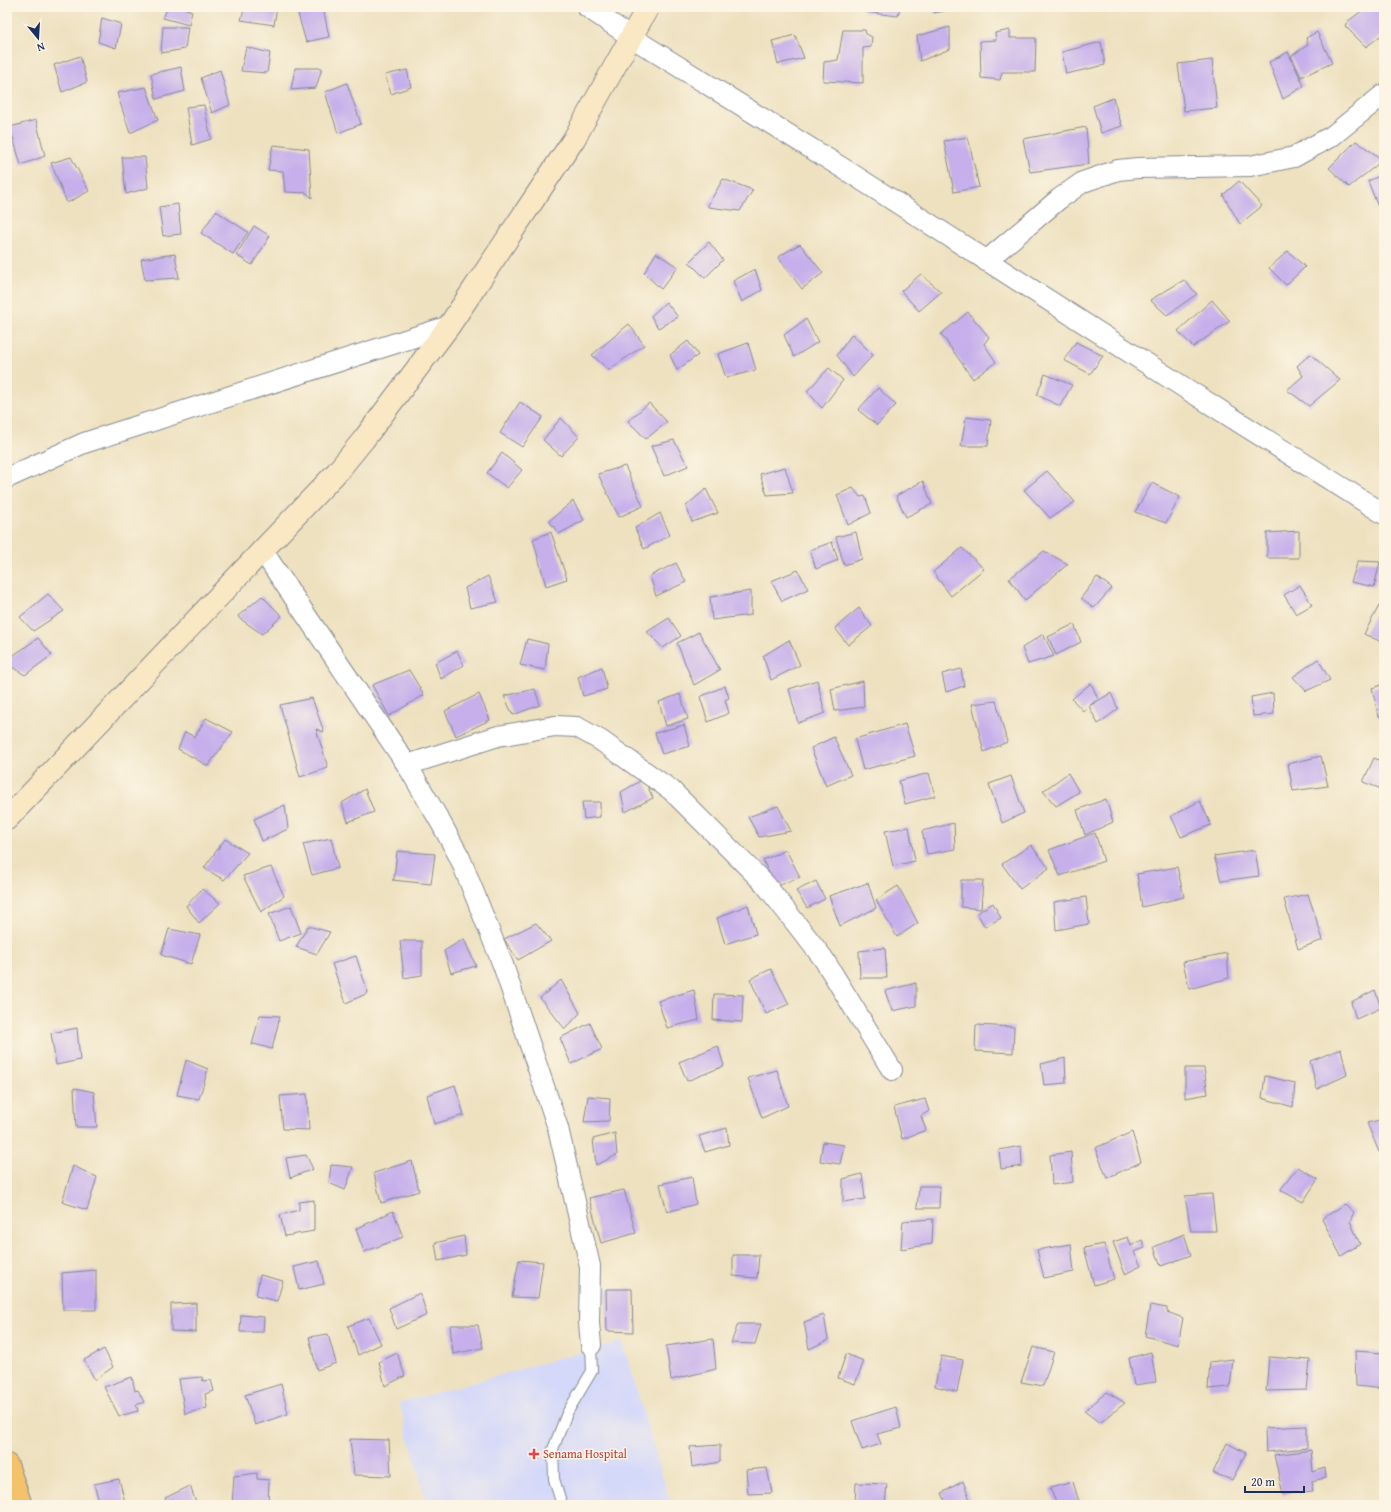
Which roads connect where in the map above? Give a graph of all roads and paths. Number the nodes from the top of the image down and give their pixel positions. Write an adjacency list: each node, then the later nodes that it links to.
1 (587, 7): 3 (street)
2 (648, 7): 3 (street)
3 (631, 37): 5 (street); 6 (street)
4 (1384, 94): 5 (street)
5 (986, 261): 8 (street)
6 (448, 326): 7 (street); 9 (street)
7 (7, 478)
8 (1384, 514)
9 (262, 550): 10 (street); 11 (street)
10 (406, 765): 12 (street); 13 (street)
11 (7, 819)
12 (892, 1070)
13 (591, 1345): 16 (lane)
14 (7, 1465): 15 (main road)
15 (21, 1505)
16 (562, 1505)

